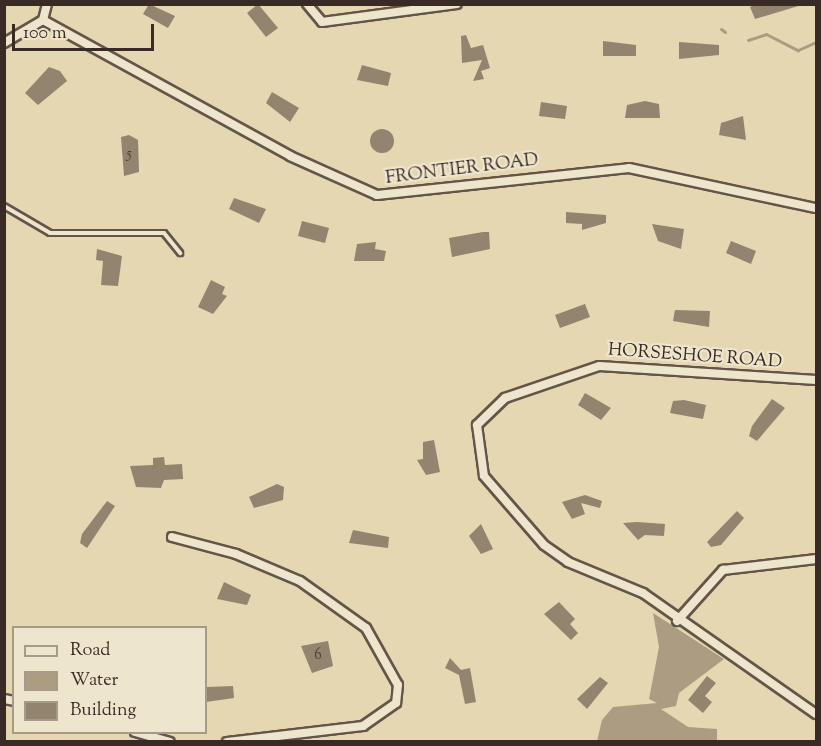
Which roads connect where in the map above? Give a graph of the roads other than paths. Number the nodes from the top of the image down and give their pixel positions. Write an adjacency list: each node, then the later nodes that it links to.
1 (47, 4): 5 (street)
2 (307, 4): 4 (street)
3 (457, 4): 4 (street)
4 (411, 7)
5 (43, 20): 6 (street); 8 (street, FRONTIER ROAD)
6 (4, 43)
7 (4, 206): 9 (lane)
8 (816, 208)
9 (180, 254)
10 (816, 380): 13 (street, HORSESHOE ROAD)
11 (172, 537): 17 (street)
12 (816, 559): 13 (street)
13 (677, 621): 14 (street, HORSESHOE ROAD)
14 (816, 714)
15 (143, 734): 16 (street)
16 (170, 741)
17 (227, 741)

